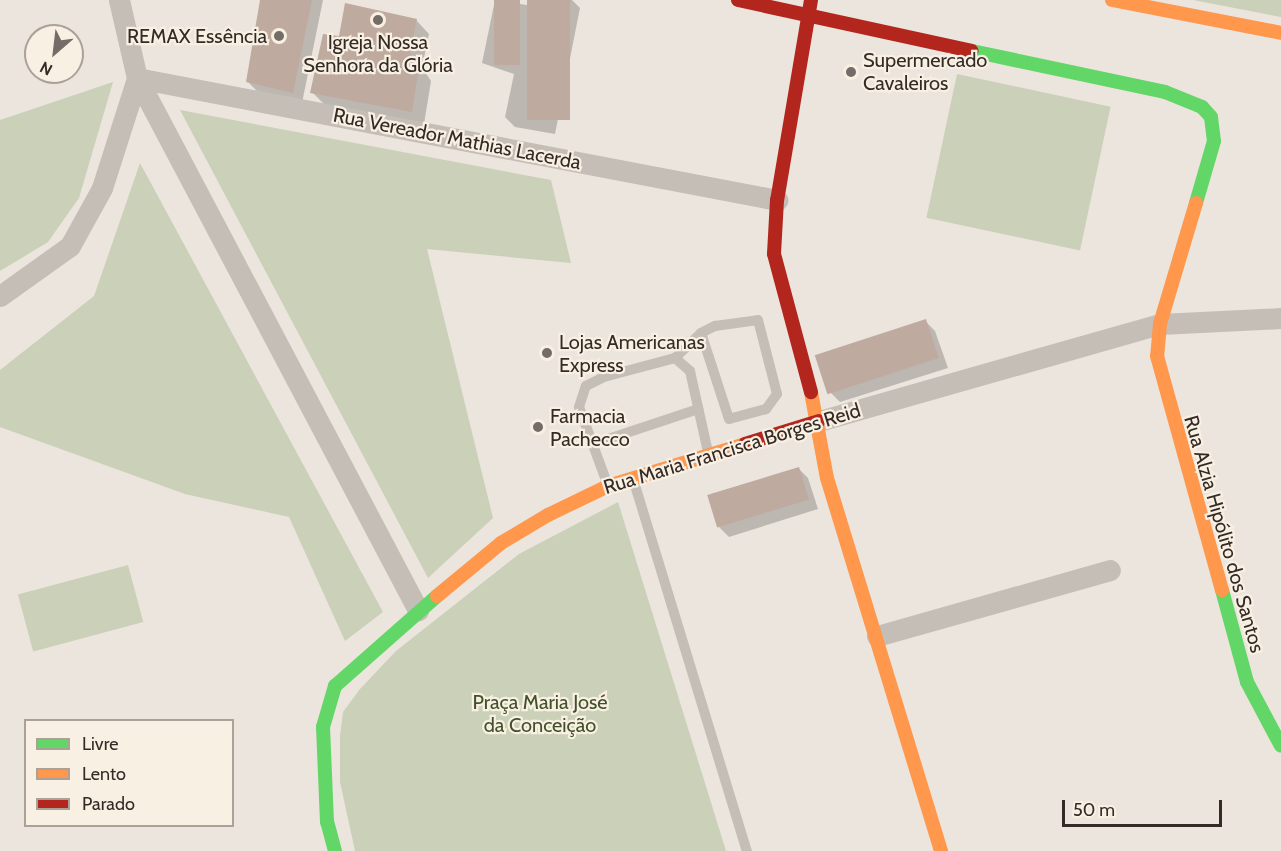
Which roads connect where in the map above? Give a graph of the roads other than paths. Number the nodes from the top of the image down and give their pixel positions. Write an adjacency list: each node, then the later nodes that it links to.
1 (119, 0): 7 (street)
2 (738, 0): 5 (main road, Rua Alzia Hipólito dos Santos)
3 (811, 0): 5 (main road)
4 (1112, 0): 6 (main road)
5 (808, 15): 8 (main road); 11 (main road, Rua Alzia Hipólito dos Santos)
6 (1281, 33)
7 (137, 78): 8 (street, Rua Vereador Mathias Lacerda); 9 (street); 25 (street)
8 (777, 200): 16 (main road)
9 (0, 296)
10 (1281, 318): 11 (street, Rua Maria Francisca Borges Reid)
11 (1160, 324): 16 (street, Rua Maria Francisca Borges Reid); 27 (main road, Rua Alzia Hipólito dos Santos)
12 (701, 333): 13 (lane); 15 (lane); 15 (lane)
13 (675, 358): 14 (lane); 19 (lane)
14 (698, 409): 19 (lane); 20 (lane)
15 (745, 418): 18 (lane)
16 (819, 421): 17 (main road, Rua Maria Francisca Borges Reid); 22 (main road)
17 (764, 437): 18 (main road, Rua Maria Francisca Borges Reid); 22 (main road)
18 (748, 442): 20 (main road, Rua Maria Francisca Borges Reid)
19 (592, 444): 23 (lane)
20 (709, 456): 21 (main road, Rua Maria Francisca Borges Reid)
21 (633, 478): 23 (main road, Rua Maria Francisca Borges Reid); 29 (lane)
22 (827, 478): 26 (main road)
23 (608, 486): 25 (main road, Rua Maria Francisca Borges Reid)
24 (1110, 570): 26 (street)
25 (418, 610): 28 (main road, Rua Maria Francisca Borges Reid)
26 (877, 636): 30 (main road)
27 (1281, 746)
28 (335, 851)
29 (747, 851)
30 (941, 851)

